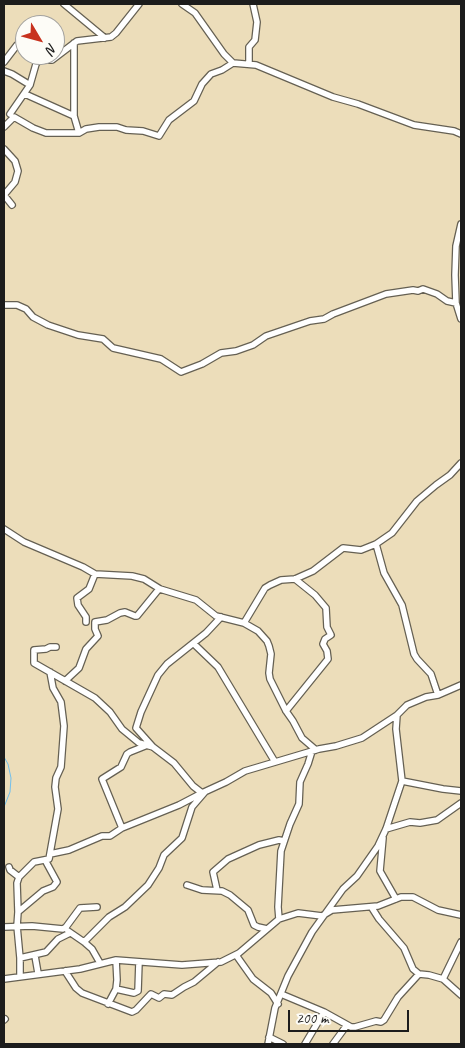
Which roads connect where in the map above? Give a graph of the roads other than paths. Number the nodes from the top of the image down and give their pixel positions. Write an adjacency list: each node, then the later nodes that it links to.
1 (64, 4): 5 (street)
2 (139, 4): 5 (street)
3 (182, 4): 10 (street)
4 (253, 4): 11 (street)
5 (105, 38): 6 (street)
6 (74, 43): 8 (street); 18 (street)
7 (15, 48): 9 (street)
8 (65, 50)
9 (4, 62)
10 (233, 63): 11 (street); 20 (street)
11 (249, 64): 21 (street)
12 (36, 65): 14 (street)
13 (4, 72): 14 (street)
14 (30, 85): 15 (street)
15 (25, 94): 17 (street); 18 (street)
16 (4, 108): 17 (street)
17 (12, 115): 19 (street); 20 (street)
18 (74, 116): 20 (street)
19 (4, 127)
20 (79, 133)
21 (461, 134)
22 (4, 148): 23 (street)
23 (4, 195): 24 (street)
24 (12, 205)
25 (461, 224): 26 (street)
26 (456, 303): 27 (street); 28 (street)
27 (4, 305)
28 (461, 319)
29 (461, 463): 31 (street)
30 (4, 529): 32 (street)
31 (376, 544): 33 (street); 43 (street)
32 (95, 574): 34 (street); 36 (street)
33 (295, 579): 37 (street); 44 (street)
34 (159, 589): 35 (street); 41 (street)
35 (221, 617): 37 (street); 38 (street)
36 (86, 622)
37 (244, 623): 44 (street)
38 (194, 644): 47 (street); 49 (street)
39 (56, 647): 40 (street)
40 (50, 672): 41 (street); 58 (street)
41 (66, 681): 46 (street)
42 (461, 685): 43 (street)
43 (438, 695): 45 (street)
44 (286, 712): 48 (street)
45 (397, 715): 48 (street); 50 (street)
46 (145, 746): 47 (street); 54 (street)
47 (153, 747): 52 (street)
48 (314, 751): 49 (street); 57 (street)
49 (275, 762): 52 (street)
50 (402, 781): 51 (street); 55 (street)
51 (461, 791)
52 (204, 792): 54 (street); 76 (street)
53 (461, 803): 55 (street)
54 (122, 828): 58 (street)
55 (386, 829): 56 (street)
56 (383, 836): 64 (street); 69 (street)
57 (284, 841): 63 (street); 70 (street)
58 (50, 854): 59 (street)
59 (45, 860): 61 (street); 67 (street)
60 (9, 867): 61 (street)
61 (19, 878): 67 (street)
62 (186, 885): 63 (street)
63 (217, 890): 74 (street)
64 (396, 898): 66 (street); 68 (street)
65 (97, 908): 73 (street)
66 (372, 908): 69 (street); 87 (street)
67 (18, 912): 71 (street)
68 (461, 915)
69 (322, 916): 70 (street); 92 (street)
70 (279, 919): 74 (street)
71 (17, 926): 72 (street); 73 (street); 80 (street)
72 (4, 927)
73 (64, 929): 75 (street)
74 (267, 929): 78 (street)
75 (70, 933): 76 (street); 79 (street)
76 (84, 942): 84 (street)
77 (461, 942): 89 (street)
78 (236, 955): 83 (street); 95 (street)
79 (35, 956): 80 (street); 86 (street)
80 (20, 958): 88 (street)
81 (116, 960): 82 (street); 84 (street); 91 (street)
82 (138, 962): 83 (street); 91 (street)
83 (218, 962): 94 (street)
84 (100, 963): 85 (street)
85 (65, 971): 86 (street); 94 (street)
86 (38, 974): 88 (street)
87 (419, 974): 89 (street); 97 (street)
88 (20, 977): 90 (street)
89 (443, 979): 93 (street)
90 (4, 980)
91 (116, 989): 94 (street)
92 (281, 994): 95 (street); 96 (street)
93 (461, 995)
94 (108, 1004)
95 (278, 1004): 98 (street)
96 (324, 1012): 97 (street); 101 (street)
97 (347, 1025): 102 (street)
98 (269, 1037): 99 (street); 100 (street)
99 (268, 1044)
100 (283, 1044)
101 (304, 1044)
102 (333, 1044)

